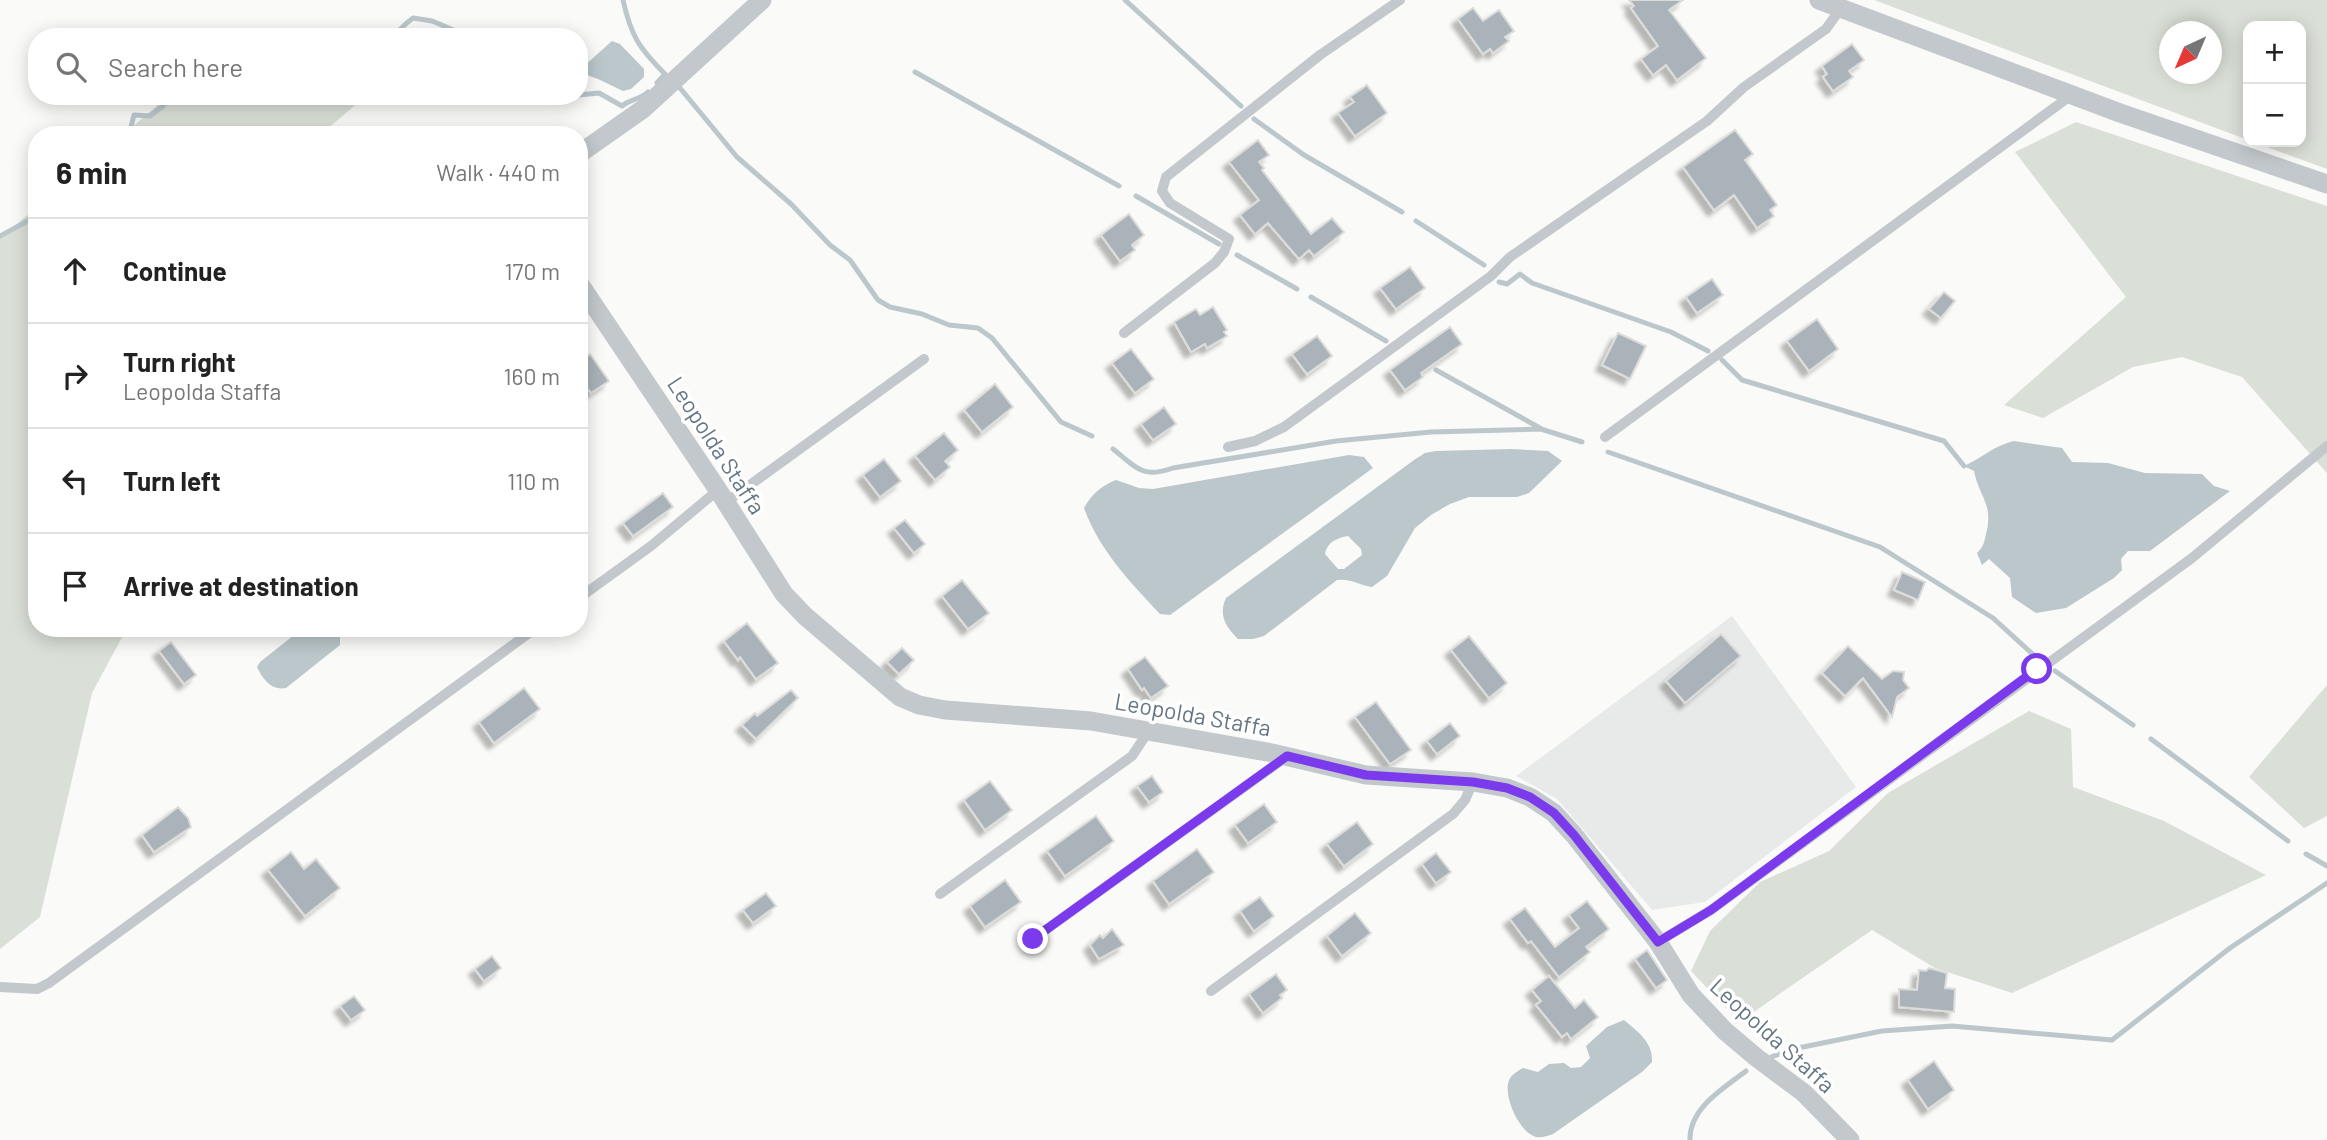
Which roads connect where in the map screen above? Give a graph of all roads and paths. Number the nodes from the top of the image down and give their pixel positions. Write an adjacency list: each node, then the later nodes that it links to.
1 (762, 0): 6 (street)
2 (1400, 0): 9 (lane)
3 (1819, 0): 4 (street)
4 (1841, 8): 5 (street); 13 (lane)
5 (2073, 94): 7 (street); 11 (lane)
6 (588, 148)
7 (2327, 184)
8 (588, 296): 14 (street, Leopolda Staffa)
9 (1124, 333)
10 (924, 359): 14 (lane)
11 (1605, 437)
12 (2327, 446): 22 (lane)
13 (1228, 447)
14 (722, 497): 15 (lane); 17 (street, Leopolda Staffa)
15 (588, 591)
16 (524, 637): 23 (lane)
17 (1148, 732): 18 (street, Leopolda Staffa); 20 (lane)
18 (1287, 756): 19 (street, Leopolda Staffa); 21 (lane)
19 (1473, 782): 22 (street, Leopolda Staffa); 24 (lane)
20 (940, 894)
21 (1033, 939)
22 (1658, 942): 25 (street, Leopolda Staffa)
23 (0, 987)
24 (1211, 991)
25 (1850, 1140)

